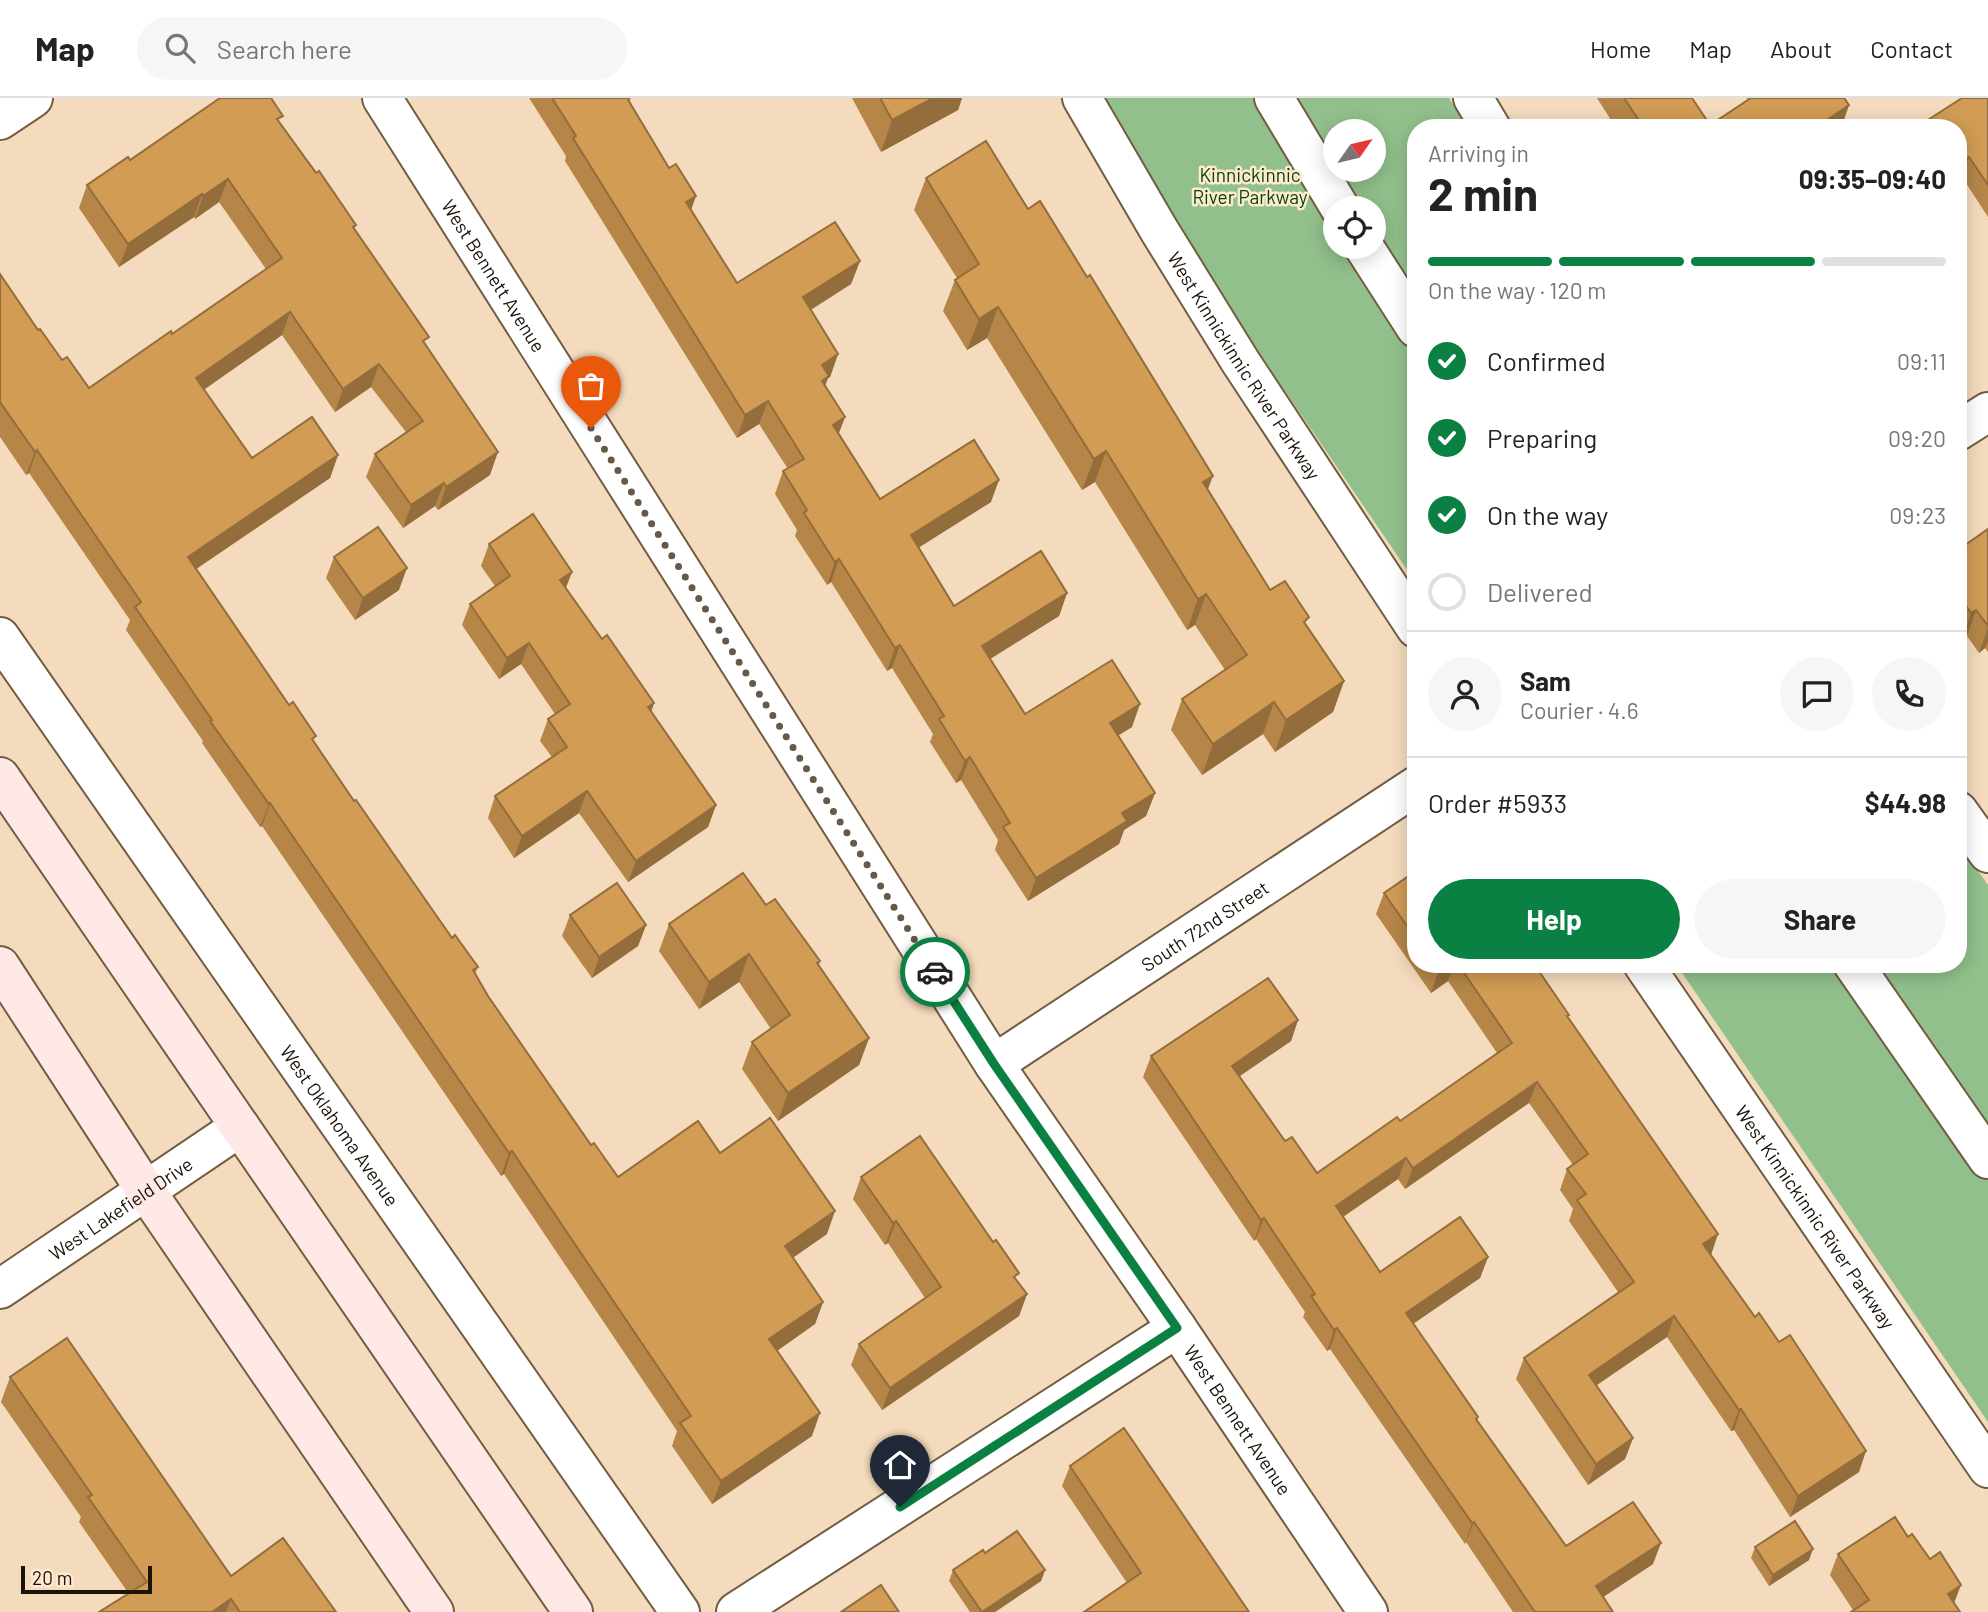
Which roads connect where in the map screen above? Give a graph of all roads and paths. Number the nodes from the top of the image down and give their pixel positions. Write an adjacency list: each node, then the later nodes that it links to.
1 (33, 98): 7 (street)
2 (382, 98): 22 (street, West Bennett Avenue)
3 (1082, 98): 13 (street, West Kinnickinnic River Parkway)
4 (1274, 98): 8 (street)
5 (1473, 98): 6 (street)
6 (1486, 119)
7 (0, 120)
8 (1333, 196)
9 (1372, 259): 10 (street)
10 (1407, 314)
11 (1988, 412): 12 (street)
12 (1967, 425)
13 (1407, 614)
14 (0, 638): 31 (street, West Oklahoma Avenue)
15 (0, 777): 23 (main road)
16 (1407, 792): 22 (street, South 72nd Street)
17 (1967, 824): 18 (street)
18 (1988, 853)
19 (0, 966): 25 (main road)
20 (1649, 973): 28 (street, West Kinnickinnic River Parkway)
21 (1859, 973): 24 (street)
22 (994, 1064): 27 (street, West Bennett Avenue)
23 (240, 1127): 25 (street, West Lakefield Drive); 30 (main road)
24 (1988, 1159)
25 (146, 1191): 26 (street, West Lakefield Drive); 29 (main road)
26 (0, 1289)
27 (1177, 1328): 32 (street); 33 (street, West Bennett Avenue)
28 (1988, 1468)
29 (434, 1612)
30 (573, 1612)
31 (680, 1612)
32 (736, 1612)
33 (1368, 1612)

